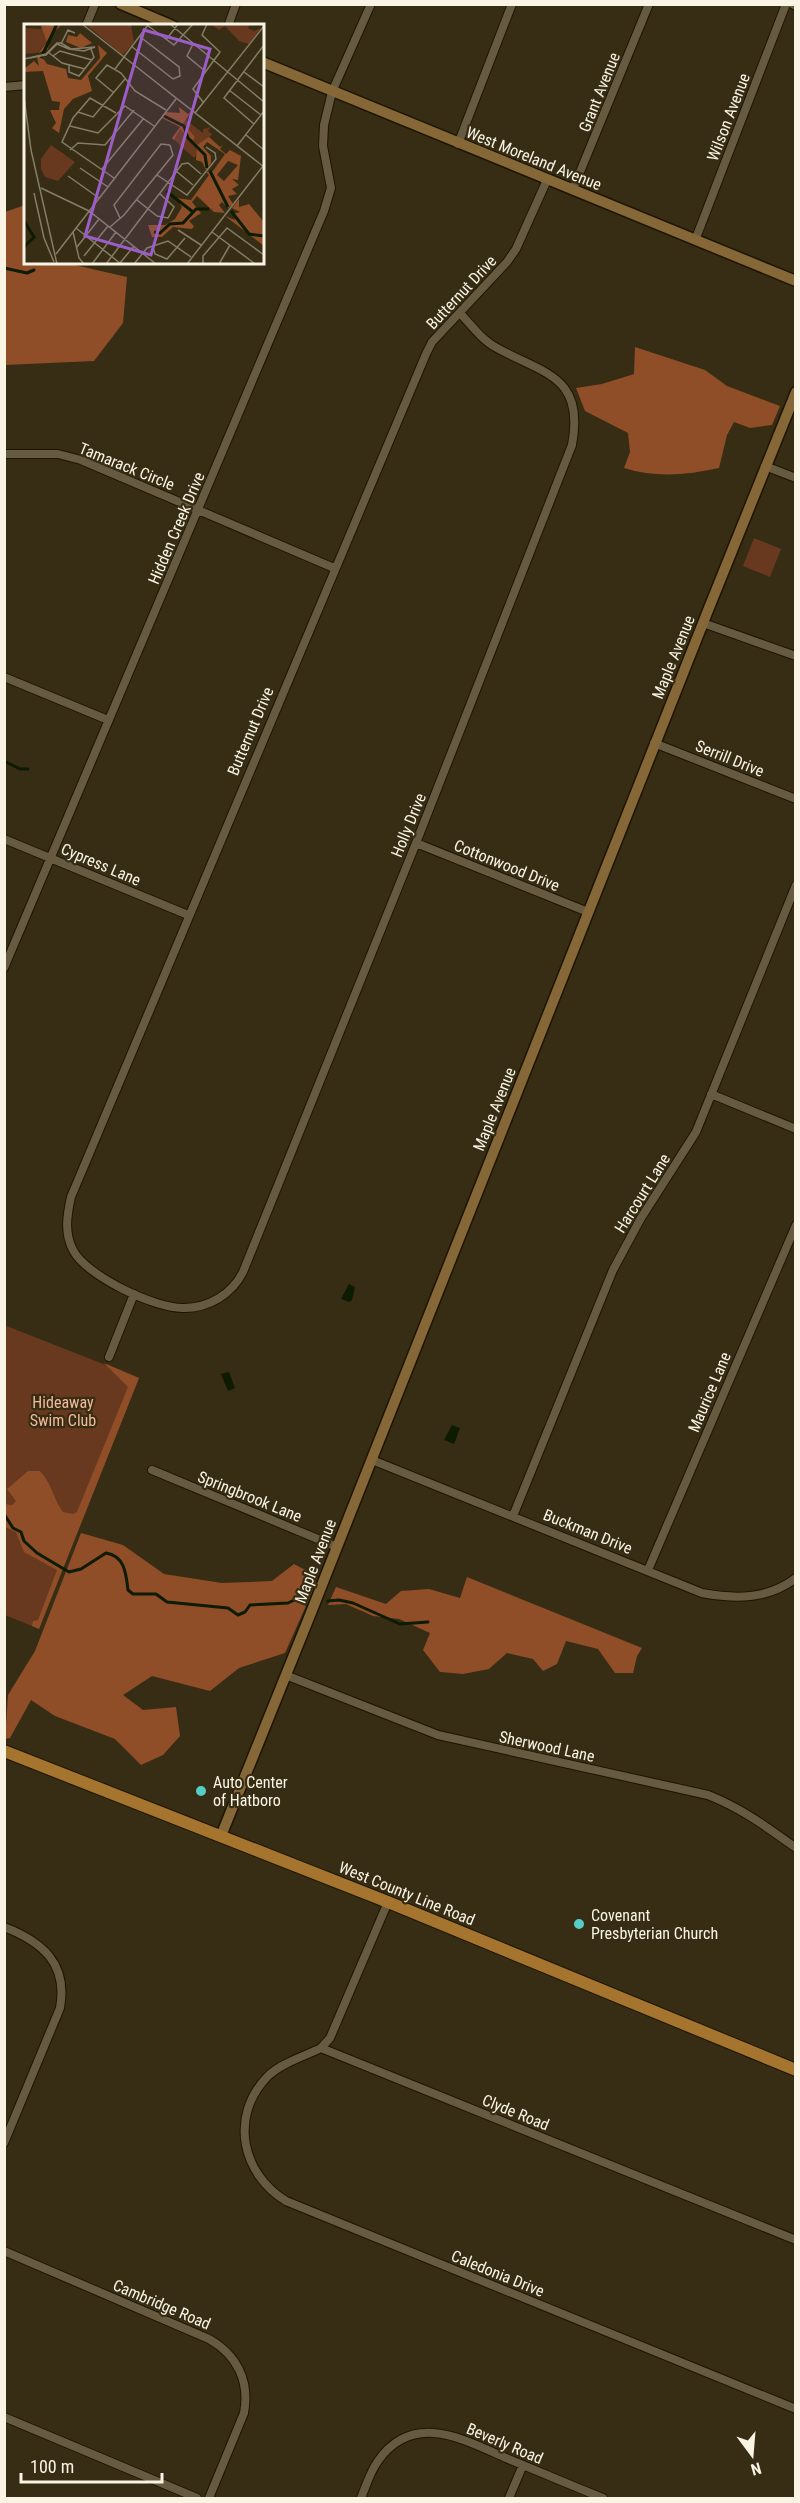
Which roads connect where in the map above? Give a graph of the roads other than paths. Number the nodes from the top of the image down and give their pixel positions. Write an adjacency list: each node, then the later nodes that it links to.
1 (95, 4): 8 (street)
2 (121, 4): 9 (street)
3 (236, 4): 10 (street)
4 (371, 4): 14 (street, Hidden Creek Drive)
5 (512, 4): 15 (street)
6 (649, 4): 17 (street, Grant Avenue)
7 (786, 4): 18 (street, Wilson Avenue)
8 (87, 24)
9 (168, 24)
10 (229, 24)
11 (264, 63): 14 (street, West Moreland Avenue)
12 (24, 85): 13 (street)
13 (4, 87)
14 (332, 92): 15 (street, West Moreland Avenue); 25 (street, Hidden Creek Drive)
15 (458, 144): 16 (street, West Moreland Avenue)
16 (547, 180): 17 (street, West Moreland Avenue); 20 (street, Butternut Drive)
17 (573, 189): 18 (street, West Moreland Avenue)
18 (696, 238): 19 (street, West Moreland Avenue)
19 (795, 281)
20 (460, 313): 26 (street, Butternut Drive); 34 (street, Holly Drive)
21 (795, 392): 23 (street, Maple Avenue)
22 (4, 454): 25 (street, Tamarack Circle)
23 (765, 466): 24 (street); 27 (street, Maple Avenue)
24 (795, 478)
25 (199, 509): 26 (street, Tamarack Circle); 30 (street, Hidden Creek Drive)
26 (334, 568): 38 (street, Butternut Drive)
27 (703, 623): 28 (street); 31 (street, Maple Avenue)
28 (795, 656)
29 (4, 676): 30 (street)
30 (108, 720): 35 (street, Hidden Creek Drive)
31 (654, 743): 32 (street, Serrill Drive); 37 (street, Maple Avenue)
32 (795, 799)
33 (4, 839): 35 (street, Cypress Lane)
34 (416, 843): 37 (street, Cottonwood Drive); 43 (street, Holly Drive)
35 (52, 858): 38 (street, Cypress Lane); 39 (street, Hidden Creek Drive)
36 (795, 885): 40 (street, Harcourt Lane)
37 (588, 912): 45 (street, Maple Avenue)
38 (188, 915): 43 (street, Butternut Drive)
39 (4, 968)
40 (711, 1094): 41 (street); 47 (street, Harcourt Lane)
41 (795, 1129)
42 (795, 1225): 49 (street, Maurice Lane)
43 (134, 1294): 44 (street)
44 (109, 1357)
45 (372, 1460): 47 (street, Buckman Drive); 48 (street, Maple Avenue)
46 (152, 1470): 48 (street, Springbrook Lane)
47 (513, 1516): 49 (street, Buckman Drive)
48 (337, 1546): 51 (street, Maple Avenue)
49 (648, 1570): 50 (street, Buckman Drive)
50 (795, 1578)
51 (288, 1676): 53 (street, Maple Avenue); 54 (street, Sherwood Lane)
52 (4, 1751): 53 (main road, West County Line Road)
53 (221, 1836): 55 (main road, West County Line Road)
54 (795, 1848)
55 (388, 1902): 57 (street); 58 (main road, West County Line Road)
56 (4, 1927): 59 (street)
57 (321, 2049): 60 (street, Clyde Road); 62 (street, Caledonia Drive)
58 (795, 2070)
59 (4, 2143)
60 (795, 2240)
61 (4, 2251): 66 (street, Cambridge Road)
62 (795, 2409)
63 (4, 2416): 65 (street)
64 (523, 2465): 67 (street, Beverly Road); 68 (street); 69 (street, Beverly Road)
65 (197, 2499)
66 (208, 2499)
67 (361, 2499)
68 (509, 2499)
69 (603, 2499)

